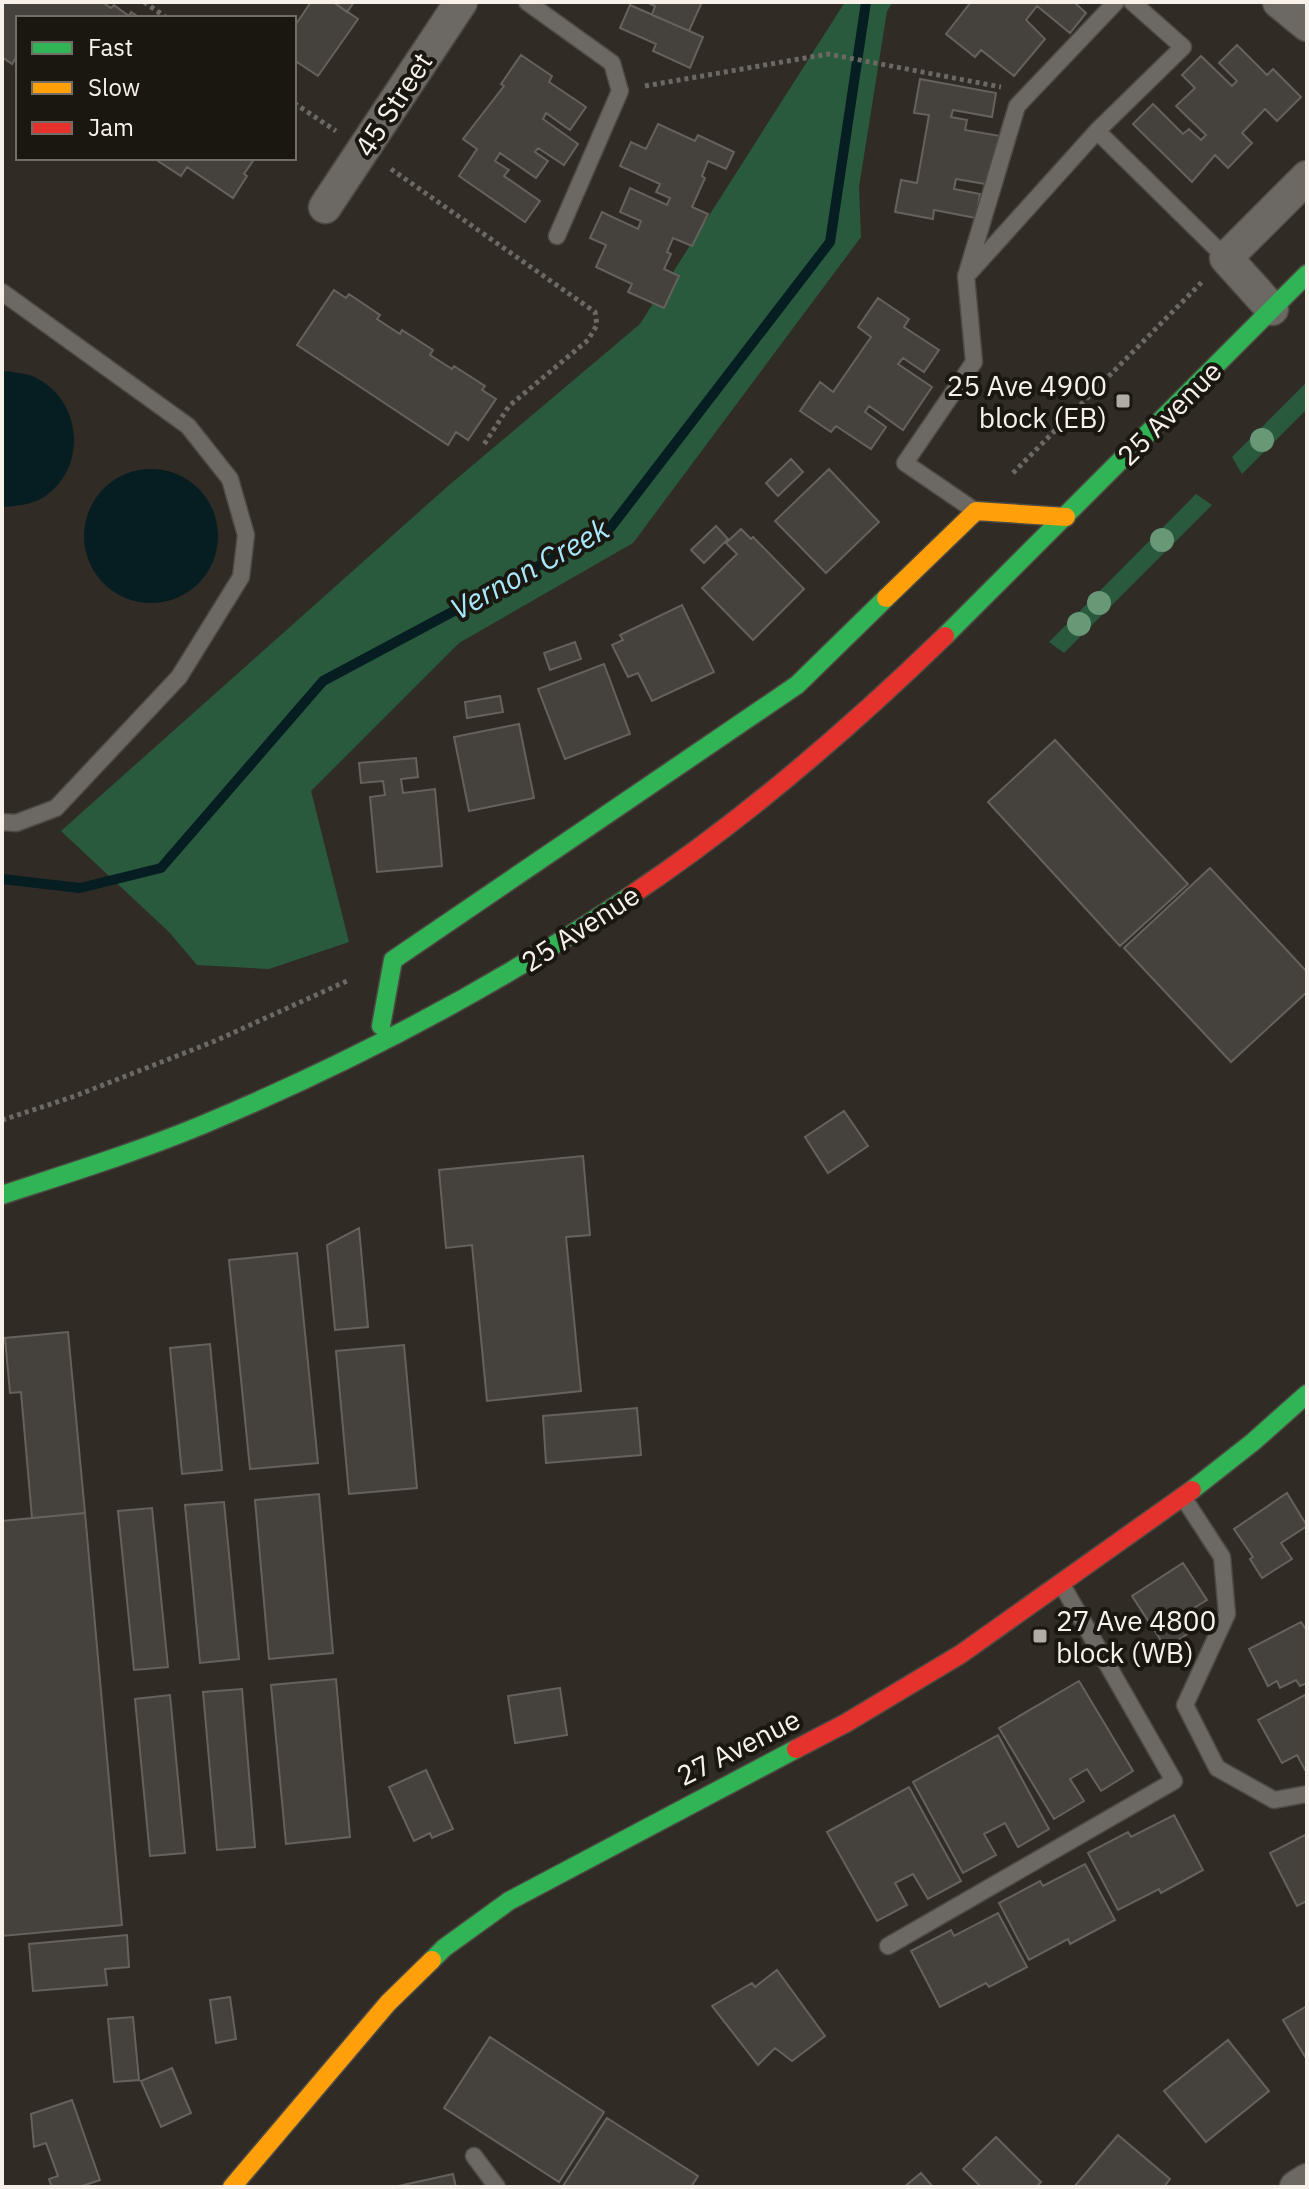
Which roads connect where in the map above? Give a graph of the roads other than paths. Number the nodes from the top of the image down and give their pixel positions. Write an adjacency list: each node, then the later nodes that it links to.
1 (461, 2): 9 (street, 45 Street)
2 (527, 2): 10 (lane)
3 (1116, 2): 13 (lane)
4 (1132, 2): 7 (lane)
5 (1279, 2): 6 (street)
6 (1307, 25)
7 (1097, 131): 11 (lane); 13 (lane)
8 (1307, 177): 11 (street)
9 (325, 207)
10 (557, 236)
11 (1226, 258): 15 (street)
12 (1307, 274): 15 (street, 25 Avenue)
13 (966, 276): 16 (lane)
14 (2, 292): 18 (lane)
15 (1272, 309): 17 (street, 25 Avenue)
16 (976, 511): 17 (street); 19 (street)
17 (1066, 517): 20 (street, 25 Avenue)
18 (2, 822)
19 (381, 1026)
20 (2, 1195)
21 (1307, 1394): 22 (street, 27 Avenue)
22 (1183, 1497): 23 (street, 27 Avenue); 24 (lane)
23 (1061, 1584): 25 (lane); 28 (street, 27 Avenue)
24 (1307, 1794)
25 (888, 1946)
26 (474, 2156): 29 (lane)
27 (1307, 2180): 30 (street)
28 (232, 2187)
29 (497, 2187)
30 (1296, 2187)

